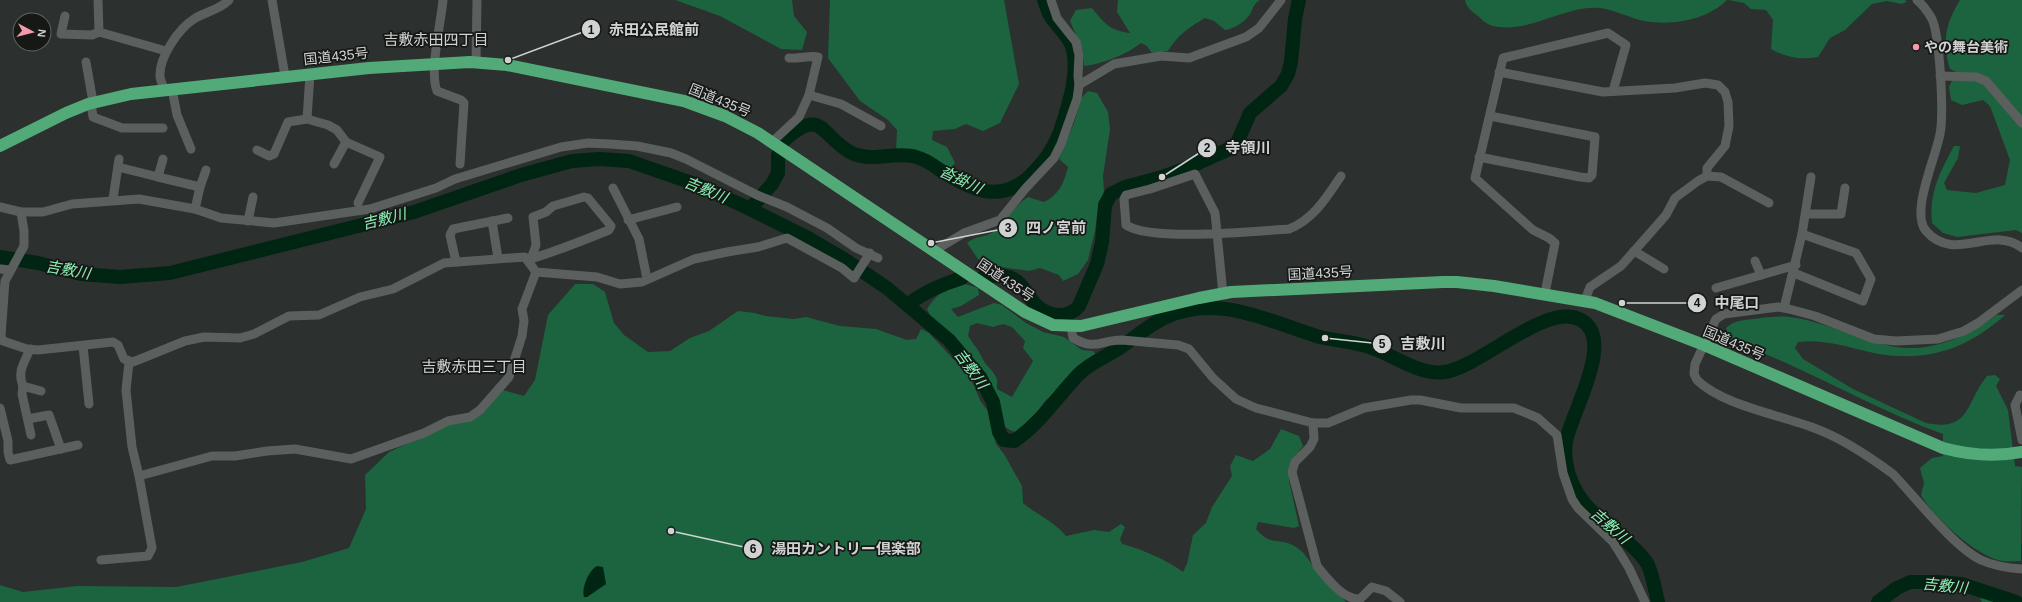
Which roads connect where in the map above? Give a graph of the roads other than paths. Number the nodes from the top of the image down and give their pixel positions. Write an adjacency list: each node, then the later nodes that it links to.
1 (98, 0): 10 (street)
2 (229, 0): 11 (street)
3 (272, 0): 18 (street)
4 (443, 0): 15 (street)
5 (477, 0): 14 (street)
6 (1051, 0): 20 (street)
7 (1281, 0): 20 (street)
8 (1917, 0): 19 (street)
9 (65, 16): 10 (street)
10 (99, 32): 11 (street)
11 (166, 51): 21 (street)
12 (789, 58): 23 (street)
13 (86, 62): 24 (street)
14 (476, 62): 15 (highway, 国道435号); 31 (highway, 国道435号)
15 (436, 63): 17 (highway, 国道435号); 38 (street)
16 (1499, 72): 22 (street); 22 (street); 25 (street)
17 (310, 74): 18 (highway, 国道435号); 26 (street)
18 (286, 76): 21 (highway, 国道435号)
19 (1940, 76): 27 (street); 62 (street)
20 (1079, 85): 63 (street)
21 (168, 90): 24 (highway, 国道435号); 33 (street)
22 (1612, 91): 41 (street)
23 (809, 95): 28 (street); 31 (street)
24 (92, 102): 29 (street); 32 (highway, 国道435号)
25 (1490, 116): 35 (street); 35 (street)
26 (307, 119): 30 (street); 34 (street)
27 (2022, 123)
28 (881, 126)
29 (163, 128)
30 (346, 142): 37 (street); 49 (street)
31 (772, 142): 63 (highway, 国道435号)
32 (0, 146)
33 (191, 149)
34 (257, 150)
35 (1479, 157): 78 (street)
36 (163, 160): 42 (street)
37 (334, 164)
38 (460, 164)
39 (206, 170): 44 (street)
40 (1341, 176): 60 (street)
41 (1707, 176): 50 (street); 64 (street)
42 (158, 177): 44 (street); 48 (street)
43 (1811, 177): 55 (street)
44 (200, 187): 53 (street)
45 (613, 188): 57 (street)
46 (1845, 188): 55 (street)
47 (253, 197): 58 (street)
48 (113, 199): 53 (street); 54 (street)
49 (358, 203)
50 (1769, 203)
51 (0, 207): 54 (street)
52 (677, 207): 57 (street)
53 (195, 209): 58 (street)
54 (21, 212): 72 (street)
55 (1806, 214): 61 (street)
56 (508, 218): 59 (street)
57 (628, 220): 75 (street)
58 (248, 221): 75 (street)
59 (492, 221): 65 (street); 67 (street)
60 (1218, 233): 60 (street); 79 (street)
61 (1802, 234): 71 (street); 71 (street)
62 (2022, 248)
63 (934, 251): 82 (highway, 国道435号)
64 (1634, 251): 70 (street); 80 (street)
65 (498, 258): 66 (street); 67 (street)
66 (529, 259): 66 (street); 73 (street)
67 (456, 262): 86 (street)
68 (1755, 262): 74 (street)
69 (0, 269): 72 (street)
70 (1664, 269)
71 (1795, 269): 74 (street); 81 (street)
72 (10, 270): 85 (street)
73 (536, 272): 75 (street); 100 (street)
74 (1761, 275): 76 (street)
75 (647, 279)
76 (1716, 288)
77 (2022, 290): 81 (street)
78 (1545, 293): 79 (highway, 国道435号); 80 (highway, 国道435号)
79 (1223, 294): 82 (highway, 国道435号)
80 (1585, 300): 84 (highway, 国道435号)
81 (1784, 308): 84 (street)
82 (1071, 327): 93 (street)
83 (83, 346): 85 (street); 86 (street); 90 (street)
84 (1704, 346): 99 (highway, 国道435号); 102 (street)
85 (30, 350): 87 (street)
86 (129, 362): 100 (street)
87 (23, 386): 88 (street); 92 (street)
88 (41, 391)
89 (2022, 397): 96 (street)
90 (89, 404)
91 (0, 408): 94 (street)
92 (28, 419): 95 (street); 98 (street)
93 (1313, 423): 103 (street); 104 (street)
94 (2, 424): 98 (street)
95 (31, 435)
96 (2022, 440)
97 (78, 445): 98 (street)
98 (61, 449)
99 (2022, 452)
100 (139, 476): 101 (street)
101 (101, 560)
102 (2022, 569)
103 (1400, 602)
104 (1646, 602)

